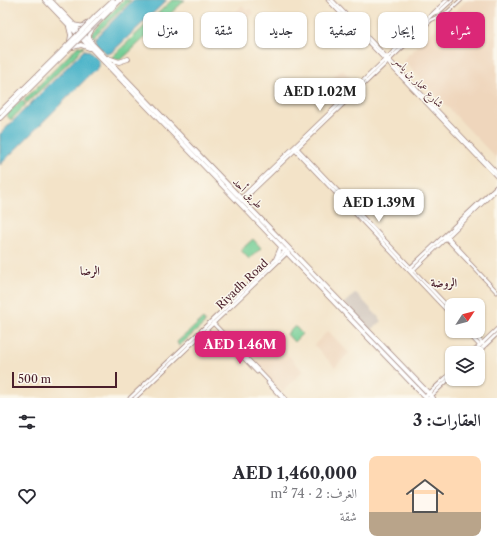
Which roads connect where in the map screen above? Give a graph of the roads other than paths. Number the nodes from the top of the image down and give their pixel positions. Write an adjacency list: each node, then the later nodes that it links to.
1 (45, 0): 13 (main road, طريق أحد)
2 (50, 0): 15 (main road, طريق أحد)
3 (112, 0): 12 (main road); 14 (street)
4 (118, 0): 12 (main road)
5 (121, 0): 16 (street)
6 (328, 0): 26 (street, شارع عمار بن ياسر)
7 (332, 0): 26 (street, شارع عمار بن ياسر)
8 (447, 0): 11 (street)
9 (452, 0): 11 (street)
10 (460, 0): 26 (street)
11 (431, 14): 26 (street)
12 (99, 17): 22 (main road, bridge)
13 (66, 21): 19 (main road); 23 (main road, طريق أحد)
14 (88, 23): 15 (street); 16 (street); 17 (street)
15 (74, 25): 17 (main road, طريق أحد)
16 (92, 29): 18 (street); 20 (street)
17 (80, 31): 18 (main road, طريق أحد)
18 (85, 36): 20 (main road, طريق أحد)
19 (70, 41)
20 (95, 46): 24 (main road, طريق أحد)
21 (73, 47): 23 (main road)
22 (63, 52): 27 (main road); 28 (main road)
23 (95, 52): 36 (main road, طريق أحد)
24 (104, 56): 25 (main road); 34 (main road, طريق أحد)
25 (128, 59)
26 (387, 59): 29 (street); 30 (street, شارع عمار بن ياسر); 31 (street, شارع عمار بن ياسر)
27 (0, 112)
28 (0, 118)
29 (295, 148): 34 (street); 40 (street)
30 (497, 173)
31 (497, 177)
32 (497, 186): 35 (street)
33 (497, 189): 35 (street)
34 (242, 199): 37 (main road, طريق أحد)
35 (446, 236): 40 (street); 41 (street); 42 (street)
36 (281, 247): 38 (main road, طريق أحد); 39 (main road)
37 (290, 249): 38 (street); 53 (main road, طريق أحد)
38 (286, 252): 39 (street); 45 (street, Riyadh Road); 53 (main road, طريق أحد)
39 (276, 259): 45 (street)
40 (411, 270): 43 (street); 44 (street)
41 (497, 289)
42 (497, 292)
43 (445, 304)
44 (445, 308)
45 (212, 323): 54 (street); 55 (street, Riyadh Road); 56 (street); 57 (street)
46 (497, 329): 50 (street)
47 (497, 334): 50 (street)
48 (474, 338): 50 (street)
49 (476, 338): 50 (street)
50 (482, 345)
51 (445, 380): 53 (street)
52 (445, 382): 53 (street)
53 (429, 397)
54 (130, 398)
55 (136, 398)
56 (282, 398)
57 (285, 398)

